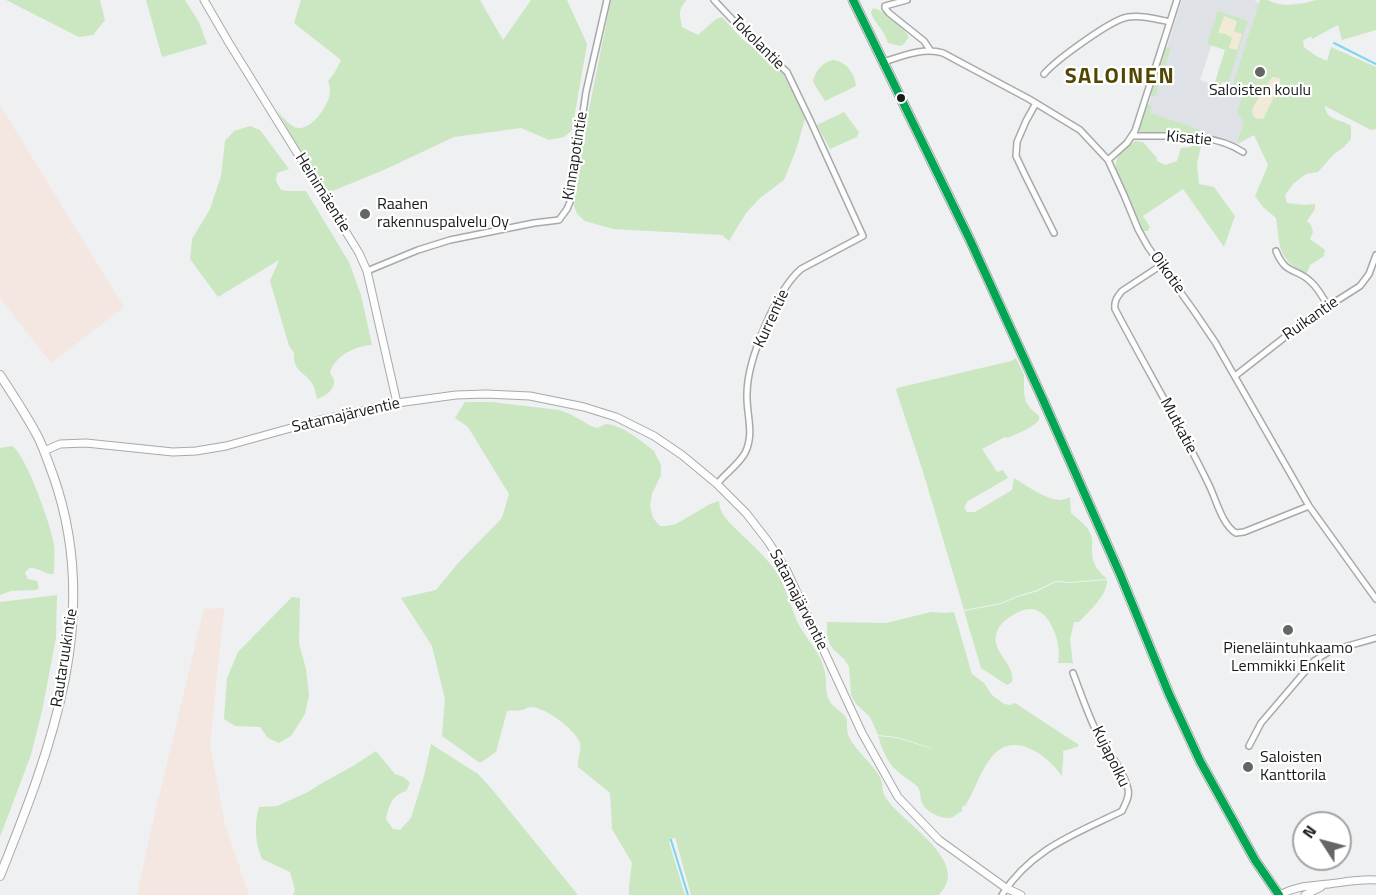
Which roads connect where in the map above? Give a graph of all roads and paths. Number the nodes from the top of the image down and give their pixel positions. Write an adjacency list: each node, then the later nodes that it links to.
1 (204, 0): 20 (street, Heinimäentie)
2 (607, 0): 20 (street, Kinnapotintie)
3 (714, 0): 12 (street, Tokolantie)
4 (853, 0): 9 (highway)
5 (907, 0): 8 (street)
6 (1177, 0): 7 (street)
7 (1170, 22): 10 (street); 13 (street)
8 (930, 50): 9 (street); 11 (street, Oikotie)
9 (883, 62): 37 (highway)
10 (1044, 74)
11 (1036, 103): 15 (street, Oikotie); 16 (street)
12 (811, 122): 26 (street, Kurrentie)
13 (1132, 136): 14 (street, Kisatie); 15 (street)
14 (1244, 152)
15 (1108, 160): 19 (street, Oikotie)
16 (1054, 233)
17 (1276, 251): 21 (street)
18 (1376, 255): 21 (street, Ruikantie)
19 (1160, 266): 23 (street, Oikotie); 27 (street, Mutkatie)
20 (367, 271): 24 (street, Heinimäentie)
21 (1328, 306): 23 (street, Ruikantie)
22 (0, 375): 25 (main road, Rautaruukintie)
23 (1235, 376): 27 (street, Oikotie)
24 (397, 403): 25 (street, Satamajärventie); 26 (street, Satamajärventie)
25 (44, 451): 32 (main road, Rautaruukintie)
26 (717, 484): 35 (street, Satamajärventie)
27 (1309, 506): 28 (street, Oikotie)
28 (1376, 599)
29 (1376, 638): 31 (street)
30 (1073, 673): 35 (street, Kujapolku)
31 (1249, 746)
32 (0, 876)
33 (1376, 880): 34 (street)
34 (1329, 884): 37 (street); 38 (street)
35 (1004, 892): 36 (street, Satamajärventie)
36 (1021, 895)
37 (1279, 895)
38 (1305, 895)

